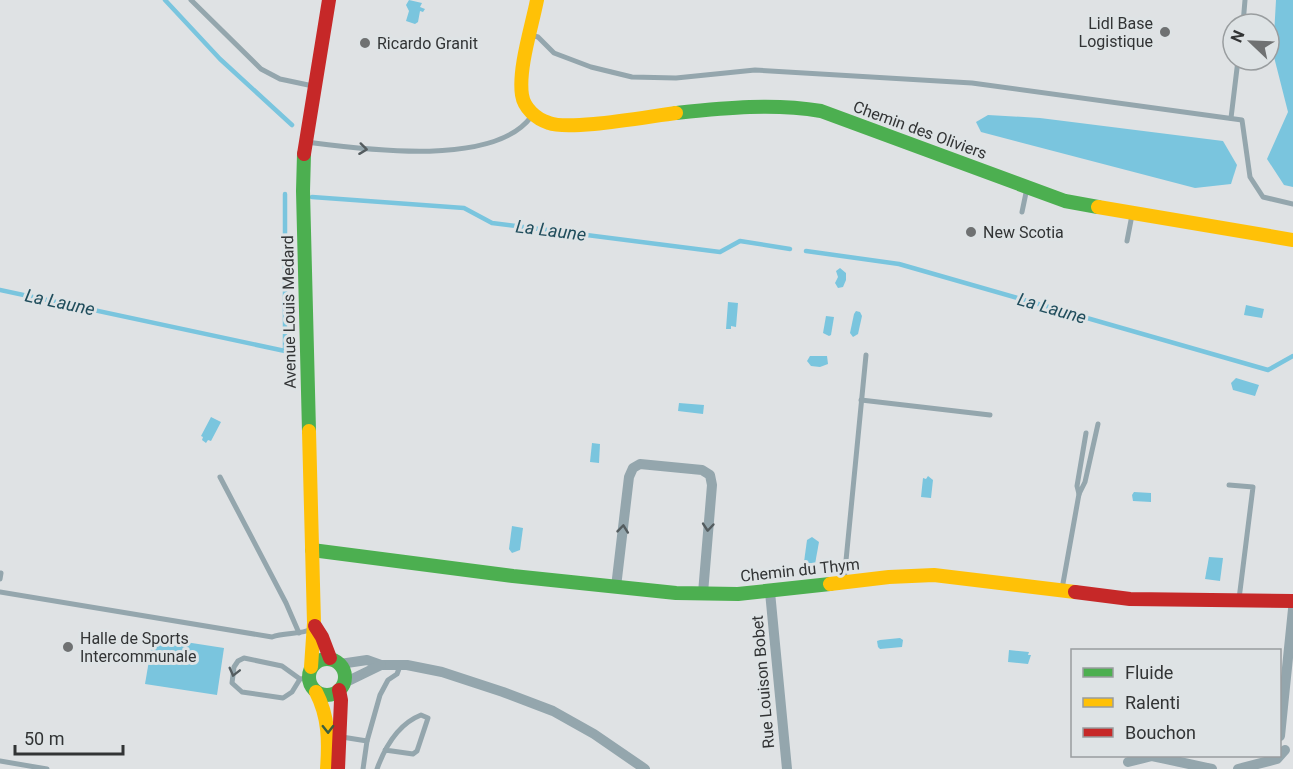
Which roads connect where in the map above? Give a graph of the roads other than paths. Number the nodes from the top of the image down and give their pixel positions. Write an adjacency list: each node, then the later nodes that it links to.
1 (191, 0): 6 (lane)
2 (329, 0): 6 (street, Avenue Louis Medard)
3 (537, 0): 4 (street)
4 (529, 34): 7 (street); 8 (lane)
5 (1237, 72): 8 (lane)
6 (313, 86): 9 (street, Avenue Louis Medard)
7 (532, 114): 9 (lane, one-way to 7); 10 (street, Chemin des Oliviers)
8 (1231, 118): 11 (lane)
9 (305, 142): 24 (street, Avenue Louis Medard)
10 (1027, 187): 12 (lane); 13 (street, Chemin des Oliviers)
11 (1293, 204)
12 (1022, 212)
13 (1132, 213): 14 (street, Chemin des Oliviers); 15 (lane)
14 (1293, 240)
15 (1127, 241)
16 (866, 355): 17 (lane)
17 (861, 400): 18 (lane); 25 (lane)
18 (990, 416)
19 (1098, 424): 23 (lane)
20 (1086, 433): 23 (lane)
21 (220, 477): 35 (lane)
22 (1229, 485): 31 (lane)
23 (1079, 494): 27 (lane)
24 (312, 550): 26 (street, Chemin du Thym); 34 (street, Avenue Louis Medard)
25 (844, 582): 27 (street, Chemin du Thym); 29 (street, Chemin du Thym)
26 (616, 587): 30 (street, Chemin du Thym); 30 (street, one-way to 30)
27 (1061, 590): 31 (street, Chemin du Thym)
28 (0, 592): 35 (lane)
29 (770, 592): 30 (street, Chemin du Thym); 57 (street, Rue Louison Bobet)
30 (703, 593)
31 (1239, 600): 32 (street, Chemin du Thym)
32 (1293, 601)
33 (1293, 609): 42 (street)
34 (315, 626): 35 (lane); 36 (street, Avenue Louis Medard); 39 (street, Avenue Louis Medard)
35 (299, 633)
36 (335, 661): 37 (street); 39 (street); 40 (street)
37 (381, 665): 38 (street); 40 (street)
38 (400, 666): 44 (lane); 56 (street)
39 (306, 674): 39 (lane, one-way to 39); 41 (street)
40 (342, 687): 41 (street); 43 (street)
41 (316, 692): 52 (street, one-way to 52)
42 (1281, 727)
43 (339, 737): 44 (lane); 53 (street)
44 (367, 741): 54 (lane)
45 (385, 750): 45 (lane); 55 (lane)
46 (1289, 753): 59 (street)
47 (1148, 757): 50 (street)
48 (1157, 757): 58 (street)
49 (0, 761): 51 (lane)
50 (1128, 762)
51 (46, 769)
52 (327, 769)
53 (338, 769)
54 (363, 769)
55 (377, 769)
56 (645, 769)
57 (787, 769)
58 (1212, 769)
59 (1238, 769)

